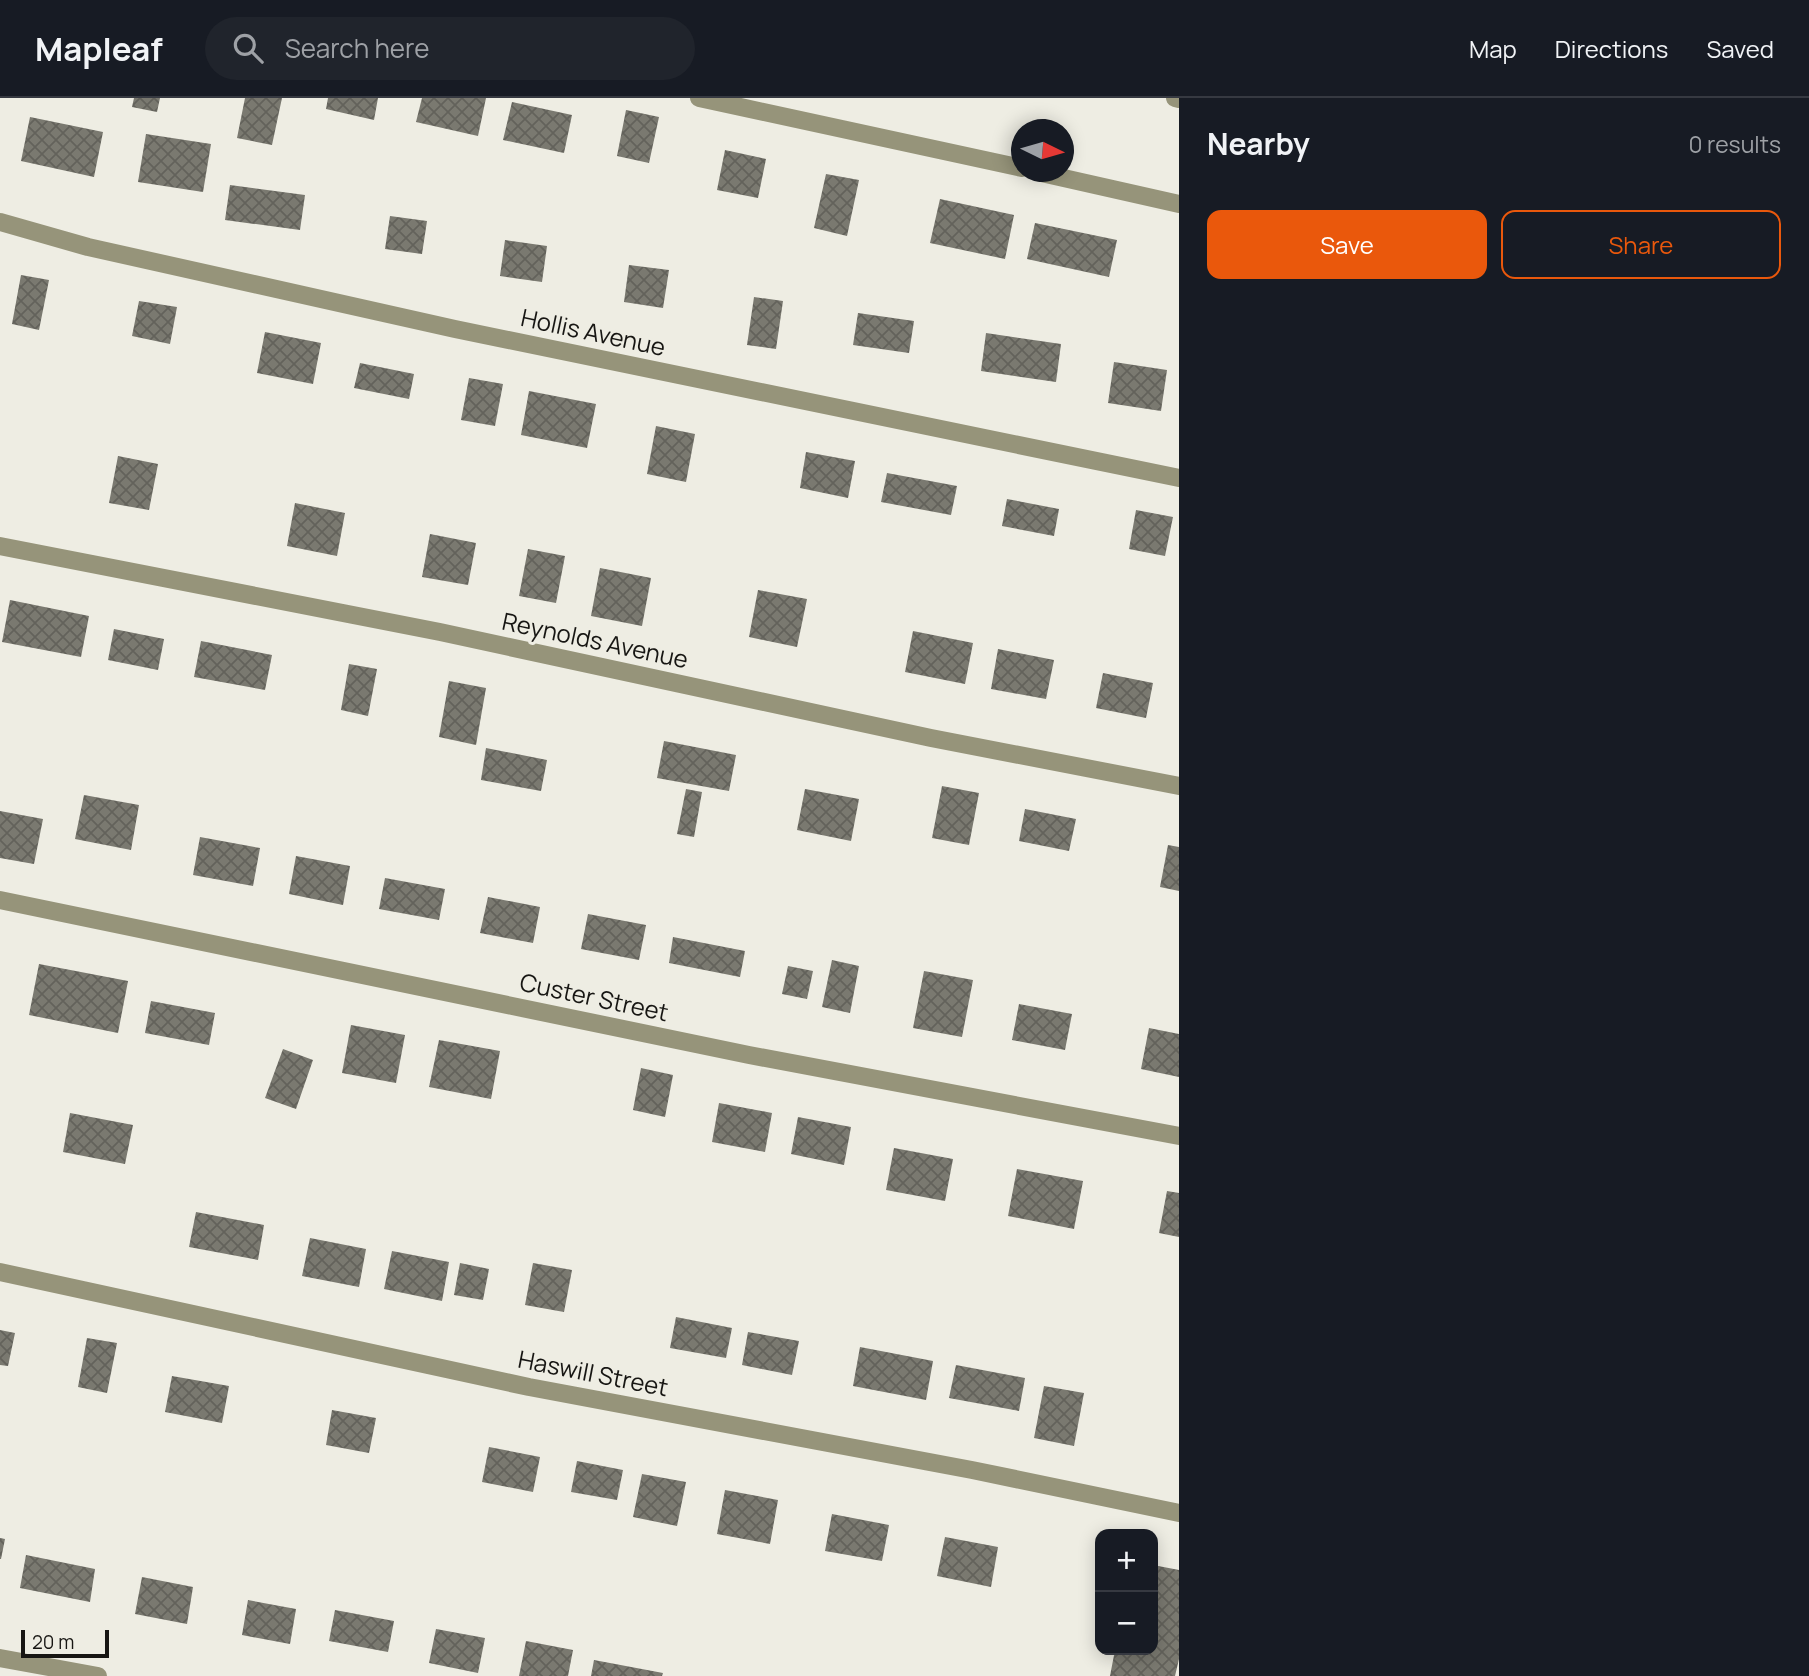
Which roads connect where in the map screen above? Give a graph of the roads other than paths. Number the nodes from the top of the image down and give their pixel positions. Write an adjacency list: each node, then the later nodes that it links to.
1 (699, 98): 2 (street)
2 (1011, 166)
3 (1074, 180): 4 (street)
4 (1179, 204)
5 (0, 222): 6 (street, Hollis Avenue)
6 (1179, 478)
7 (0, 546): 8 (street, Reynolds Avenue)
8 (1179, 786)
9 (0, 900): 10 (street, Custer Street)
10 (1179, 1136)
11 (0, 1272): 12 (street, Haswill Street)
12 (1179, 1513)
13 (0, 1658): 14 (street)
14 (98, 1676)

